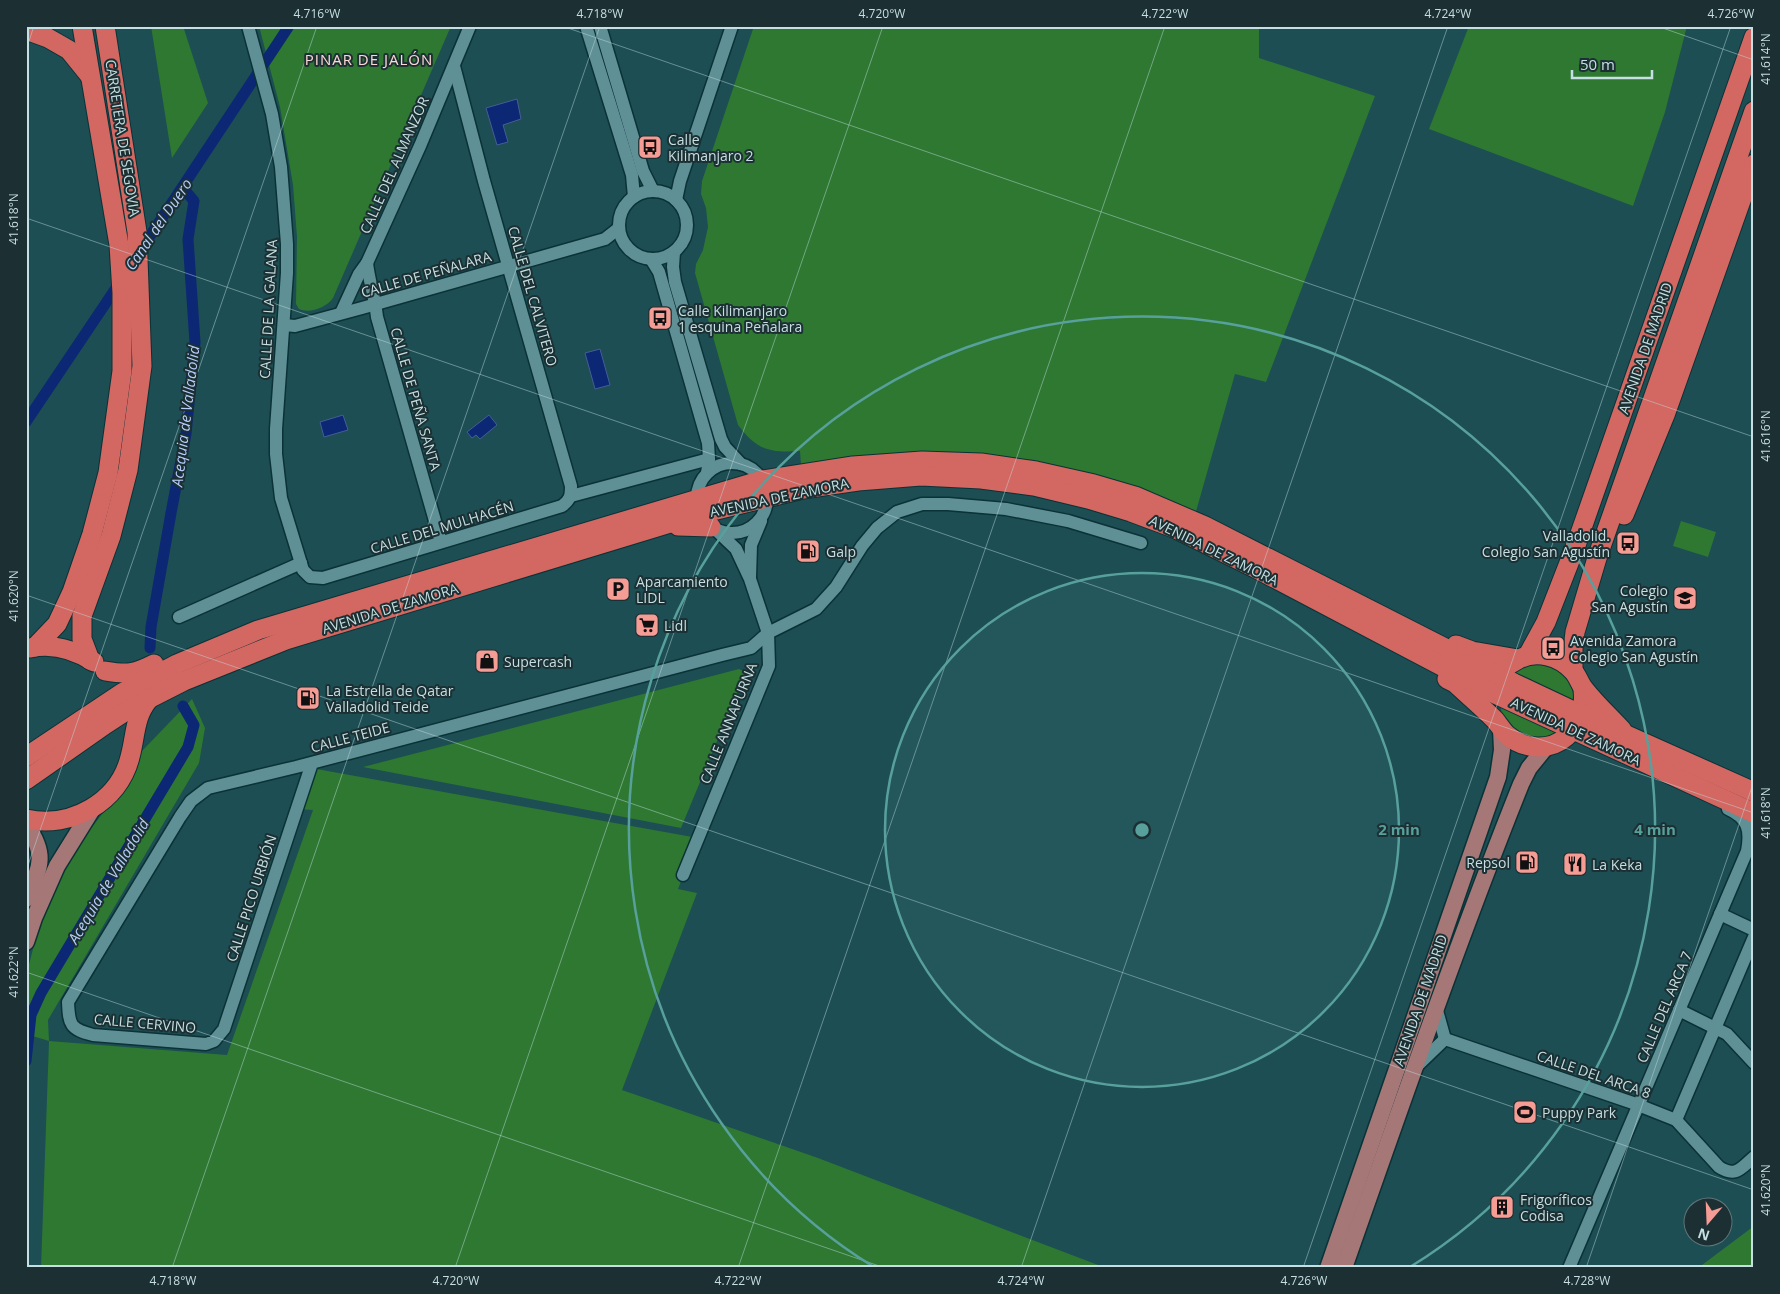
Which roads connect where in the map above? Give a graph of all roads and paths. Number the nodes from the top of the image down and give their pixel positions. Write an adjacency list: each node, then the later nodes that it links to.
1 (82, 26): 11 (highway, CARRETERA DE SEGOVIA)
2 (105, 26): 45 (highway, CARRETERA DE SEGOVIA)
3 (248, 26): 28 (street, CALLE DE LA GALANA)
4 (470, 26): 10 (street, CALLE DEL ALMANZOR)
5 (586, 26): 17 (street)
6 (600, 26): 16 (street)
7 (732, 26): 18 (street)
8 (26, 30): 11 (highway)
9 (1754, 38): 44 (highway, AVENIDA DE MADRID)
10 (454, 66): 12 (street, CALLE DEL CALVITERO); 13 (street, CALLE DEL ALMANZOR)
11 (91, 77): 43 (highway, CARRETERA DE SEGOVIA)
12 (462, 98): 13 (street); 25 (street, CALLE DEL CALVITERO)
13 (438, 104): 24 (street, CALLE DEL ALMANZOR)
14 (1754, 111): 36 (highway, AVENIDA DE MADRID)
15 (1754, 164): 36 (highway)
16 (653, 191): 17 (street); 18 (street)
17 (634, 196): 19 (street)
18 (672, 197): 22 (street)
19 (619, 228): 20 (street, CALLE DE PEÑALARA); 21 (street)
20 (605, 239): 21 (street, CALLE DE PEÑALARA); 25 (street, CALLE DE PEÑALARA)
21 (623, 242): 23 (street)
22 (674, 252): 23 (street); 30 (street)
23 (651, 259): 29 (street)
24 (367, 263): 26 (street, CALLE DE PEÑA SANTA); 27 (street, CALLE DEL ALMANZOR)
25 (509, 266): 26 (street, CALLE DE PEÑALARA); 31 (street, CALLE DEL CALVITERO)
26 (376, 304): 27 (street, CALLE DE PEÑALARA); 34 (street, CALLE DE PEÑA SANTA)
27 (342, 313): 28 (street, CALLE DE PEÑALARA)
28 (284, 325): 37 (street, CALLE DE LA GALANA)
29 (709, 459): 31 (street, CALLE DEL MULHACÉN); 32 (street)
30 (758, 489): 32 (highway, AVENIDA DE ZAMORA); 32 (street); 32 (street); 38 (street, CALLE ANNAPURNA); 39 (highway, AVENIDA DE ZAMORA); 39 (highway, AVENIDA DE ZAMORA)
31 (569, 499): 34 (street, CALLE DEL MULHACÉN)
32 (705, 505): 33 (highway); 33 (highway, AVENIDA DE ZAMORA); 38 (street, CALLE ANNAPURNA)
33 (663, 517): 41 (highway, AVENIDA DE ZAMORA); 50 (highway, AVENIDA DE ZAMORA)
34 (441, 542): 37 (street, CALLE DEL MULHACÉN)
35 (1141, 544): 42 (street, AVENIDA DE ZAMORA)
36 (1597, 558): 47 (highway, AVENIDA DE MADRID)
37 (301, 563): 40 (street)
38 (750, 579): 42 (street, CALLE ANNAPURNA)
39 (1333, 601): 44 (highway); 48 (highway, AVENIDA DE ZAMORA); 53 (highway)
40 (179, 617)
41 (258, 630): 46 (highway); 51 (highway, AVENIDA DE ZAMORA)
42 (768, 633): 58 (street, CALLE TEIDE); 66 (street, CALLE ANNAPURNA)
43 (31, 648): 45 (highway)
44 (1523, 657): 47 (highway); 48 (highway, AVENIDA DE MADRID)
45 (90, 660): 46 (highway)
46 (105, 671): 51 (highway)
47 (1573, 671): 49 (highway)
48 (1496, 684): 52 (highway, AVENIDA DE ZAMORA); 53 (highway)
49 (1584, 689): 52 (highway); 55 (highway)
50 (149, 699): 51 (highway, AVENIDA DE ZAMORA); 54 (highway)
51 (126, 701): 54 (highway); 57 (highway, AVENIDA DE ZAMORA); 59 (highway, AVENIDA DE ZAMORA)
52 (1578, 723): 55 (highway, AVENIDA DE ZAMORA); 56 (highway); 60 (highway, AVENIDA DE ZAMORA)
53 (1498, 725): 56 (highway); 83 (main road, AVENIDA DE MADRID)
54 (133, 735): 62 (highway)
55 (1628, 736): 61 (highway, AVENIDA DE ZAMORA)
56 (1546, 747): 72 (main road, AVENIDA DE MADRID)
57 (26, 757)
58 (312, 763): 74 (street, CALLE TEIDE); 77 (street, CALLE PICO URBIÓN)
59 (26, 780)
60 (1687, 783): 63 (highway, AVENIDA DE ZAMORA); 68 (street, CALLE DEL ARCA 7)
61 (1754, 792)
62 (93, 808): 64 (highway); 71 (main road)
63 (1754, 813)
64 (26, 819)
65 (26, 824): 67 (main road)
66 (683, 875)
67 (26, 899)
68 (1720, 914): 69 (street); 73 (street, CALLE DEL ARCA 7)
69 (1754, 930)
70 (1754, 938): 75 (street)
71 (26, 942)
72 (1436, 1007): 76 (street, AVENIDA DE MADRID); 79 (main road, AVENIDA DE MADRID)
73 (1679, 1010): 75 (street); 80 (street, CALLE DEL ARCA 7)
74 (74, 1027): 77 (street, CALLE CERVINO)
75 (1715, 1028): 78 (street); 81 (street)
76 (1445, 1039): 79 (street); 80 (street, CALLE DEL ARCA 8)
77 (214, 1041)
78 (1754, 1063)
79 (1413, 1070): 84 (main road, AVENIDA DE MADRID)
80 (1638, 1105): 81 (street, CALLE DEL ARCA 8); 85 (street, CALLE DEL ARCA 7)
81 (1676, 1120): 82 (street, CALLE DEL ARCA 8)
82 (1754, 1157)
83 (1328, 1268)
84 (1344, 1268)
85 (1569, 1268)

